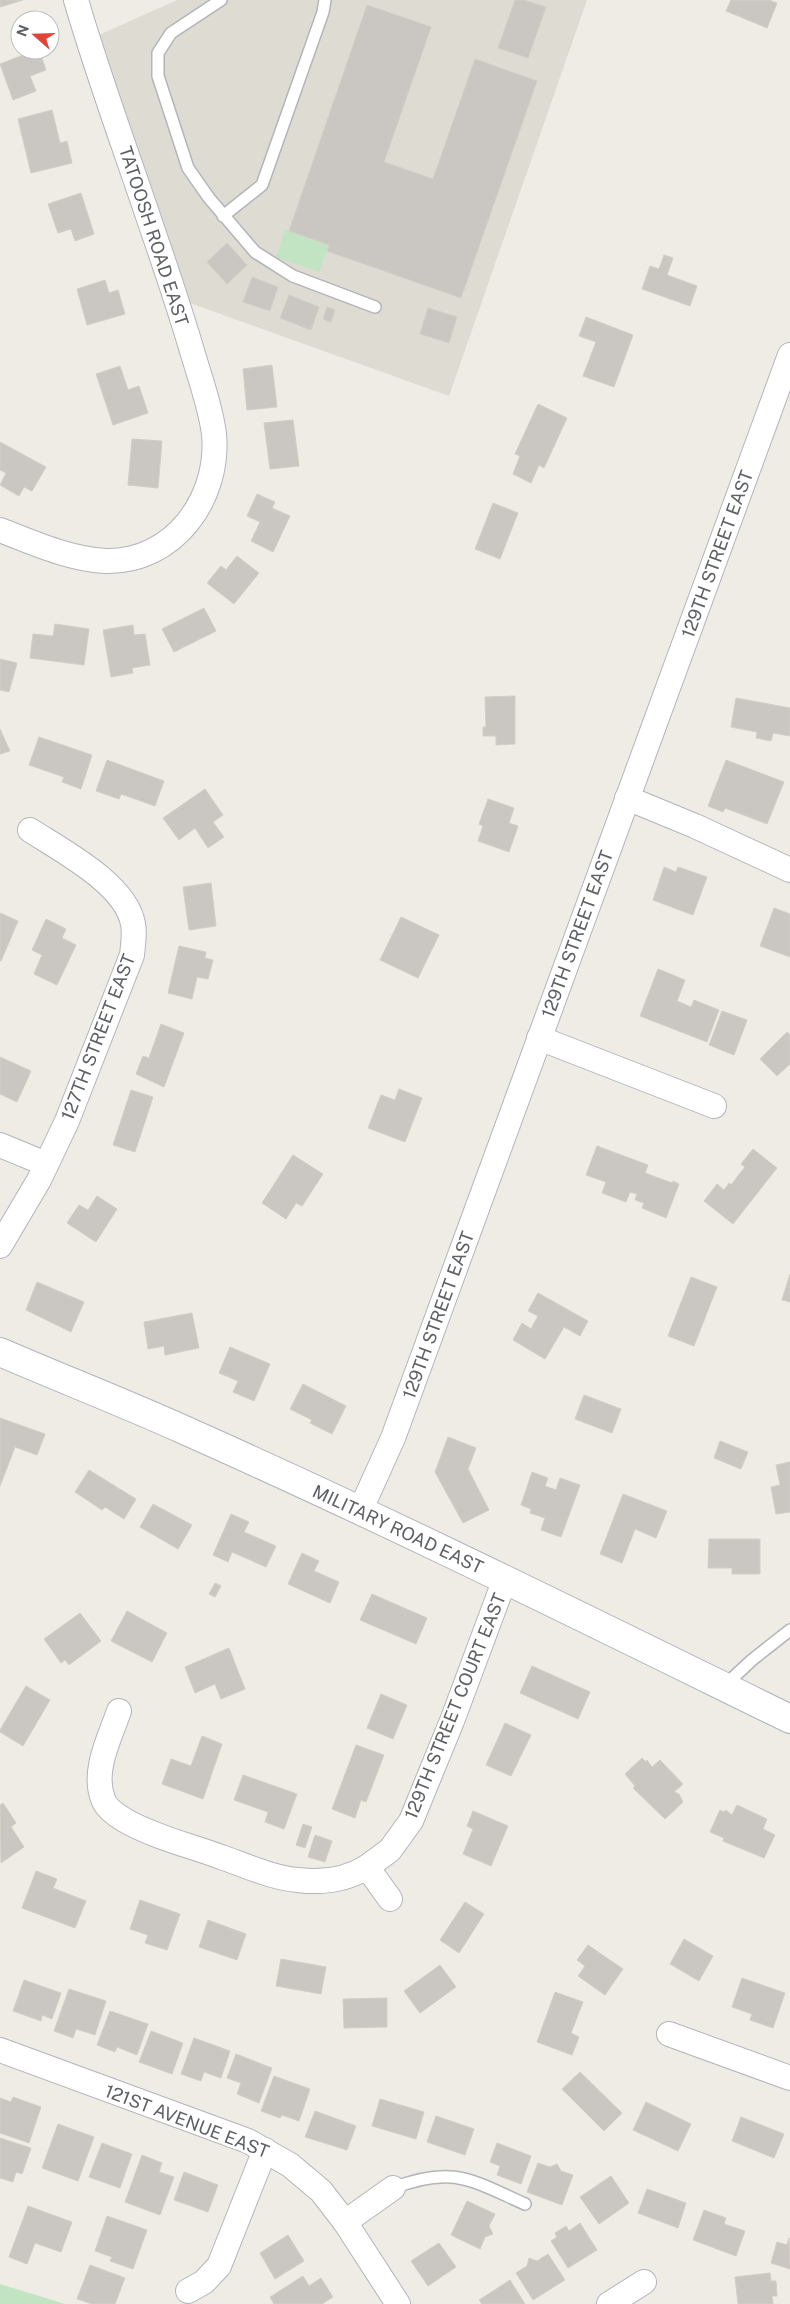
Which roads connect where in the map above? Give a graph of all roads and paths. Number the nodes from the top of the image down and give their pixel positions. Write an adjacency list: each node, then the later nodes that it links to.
1 (76, 0): 8 (street, TATOOSH ROAD EAST)
2 (221, 0): 4 (lane)
3 (324, 0): 4 (lane)
4 (223, 216): 5 (lane)
5 (375, 307)
6 (790, 355): 7 (street, 129TH STREET EAST)
7 (781, 407): 9 (street, 129TH STREET EAST)
8 (0, 530)
9 (627, 798): 11 (street); 12 (street, 129TH STREET EAST)
10 (30, 830): 15 (street, 127TH STREET EAST)
11 (790, 870)
12 (539, 1038): 13 (street); 18 (street, 129TH STREET EAST)
13 (714, 1106)
14 (0, 1145): 15 (street)
15 (46, 1164): 16 (street, 127TH STREET EAST)
16 (0, 1246)
17 (0, 1352): 18 (main road, MILITARY ROAD EAST)
18 (360, 1511): 19 (main road, MILITARY ROAD EAST)
19 (505, 1579): 21 (main road, MILITARY ROAD EAST); 24 (street, 129TH STREET COURT EAST)
20 (790, 1630): 21 (lane)
21 (724, 1686): 23 (main road, MILITARY ROAD EAST)
22 (120, 1711): 24 (street, 129TH STREET COURT EAST)
23 (790, 1719)
24 (367, 1867): 25 (street)
25 (390, 1899)
26 (670, 2034): 28 (street)
27 (0, 2050): 29 (street, 121ST AVENUE EAST)
28 (790, 2078)
29 (265, 2150): 32 (street, 121ST AVENUE EAST); 34 (street)
30 (393, 2188): 31 (lane); 32 (street)
31 (526, 2204)
32 (345, 2222): 35 (street, 121ST AVENUE EAST)
33 (644, 2282): 36 (street)
34 (188, 2291)
35 (398, 2304)
36 (609, 2304)

